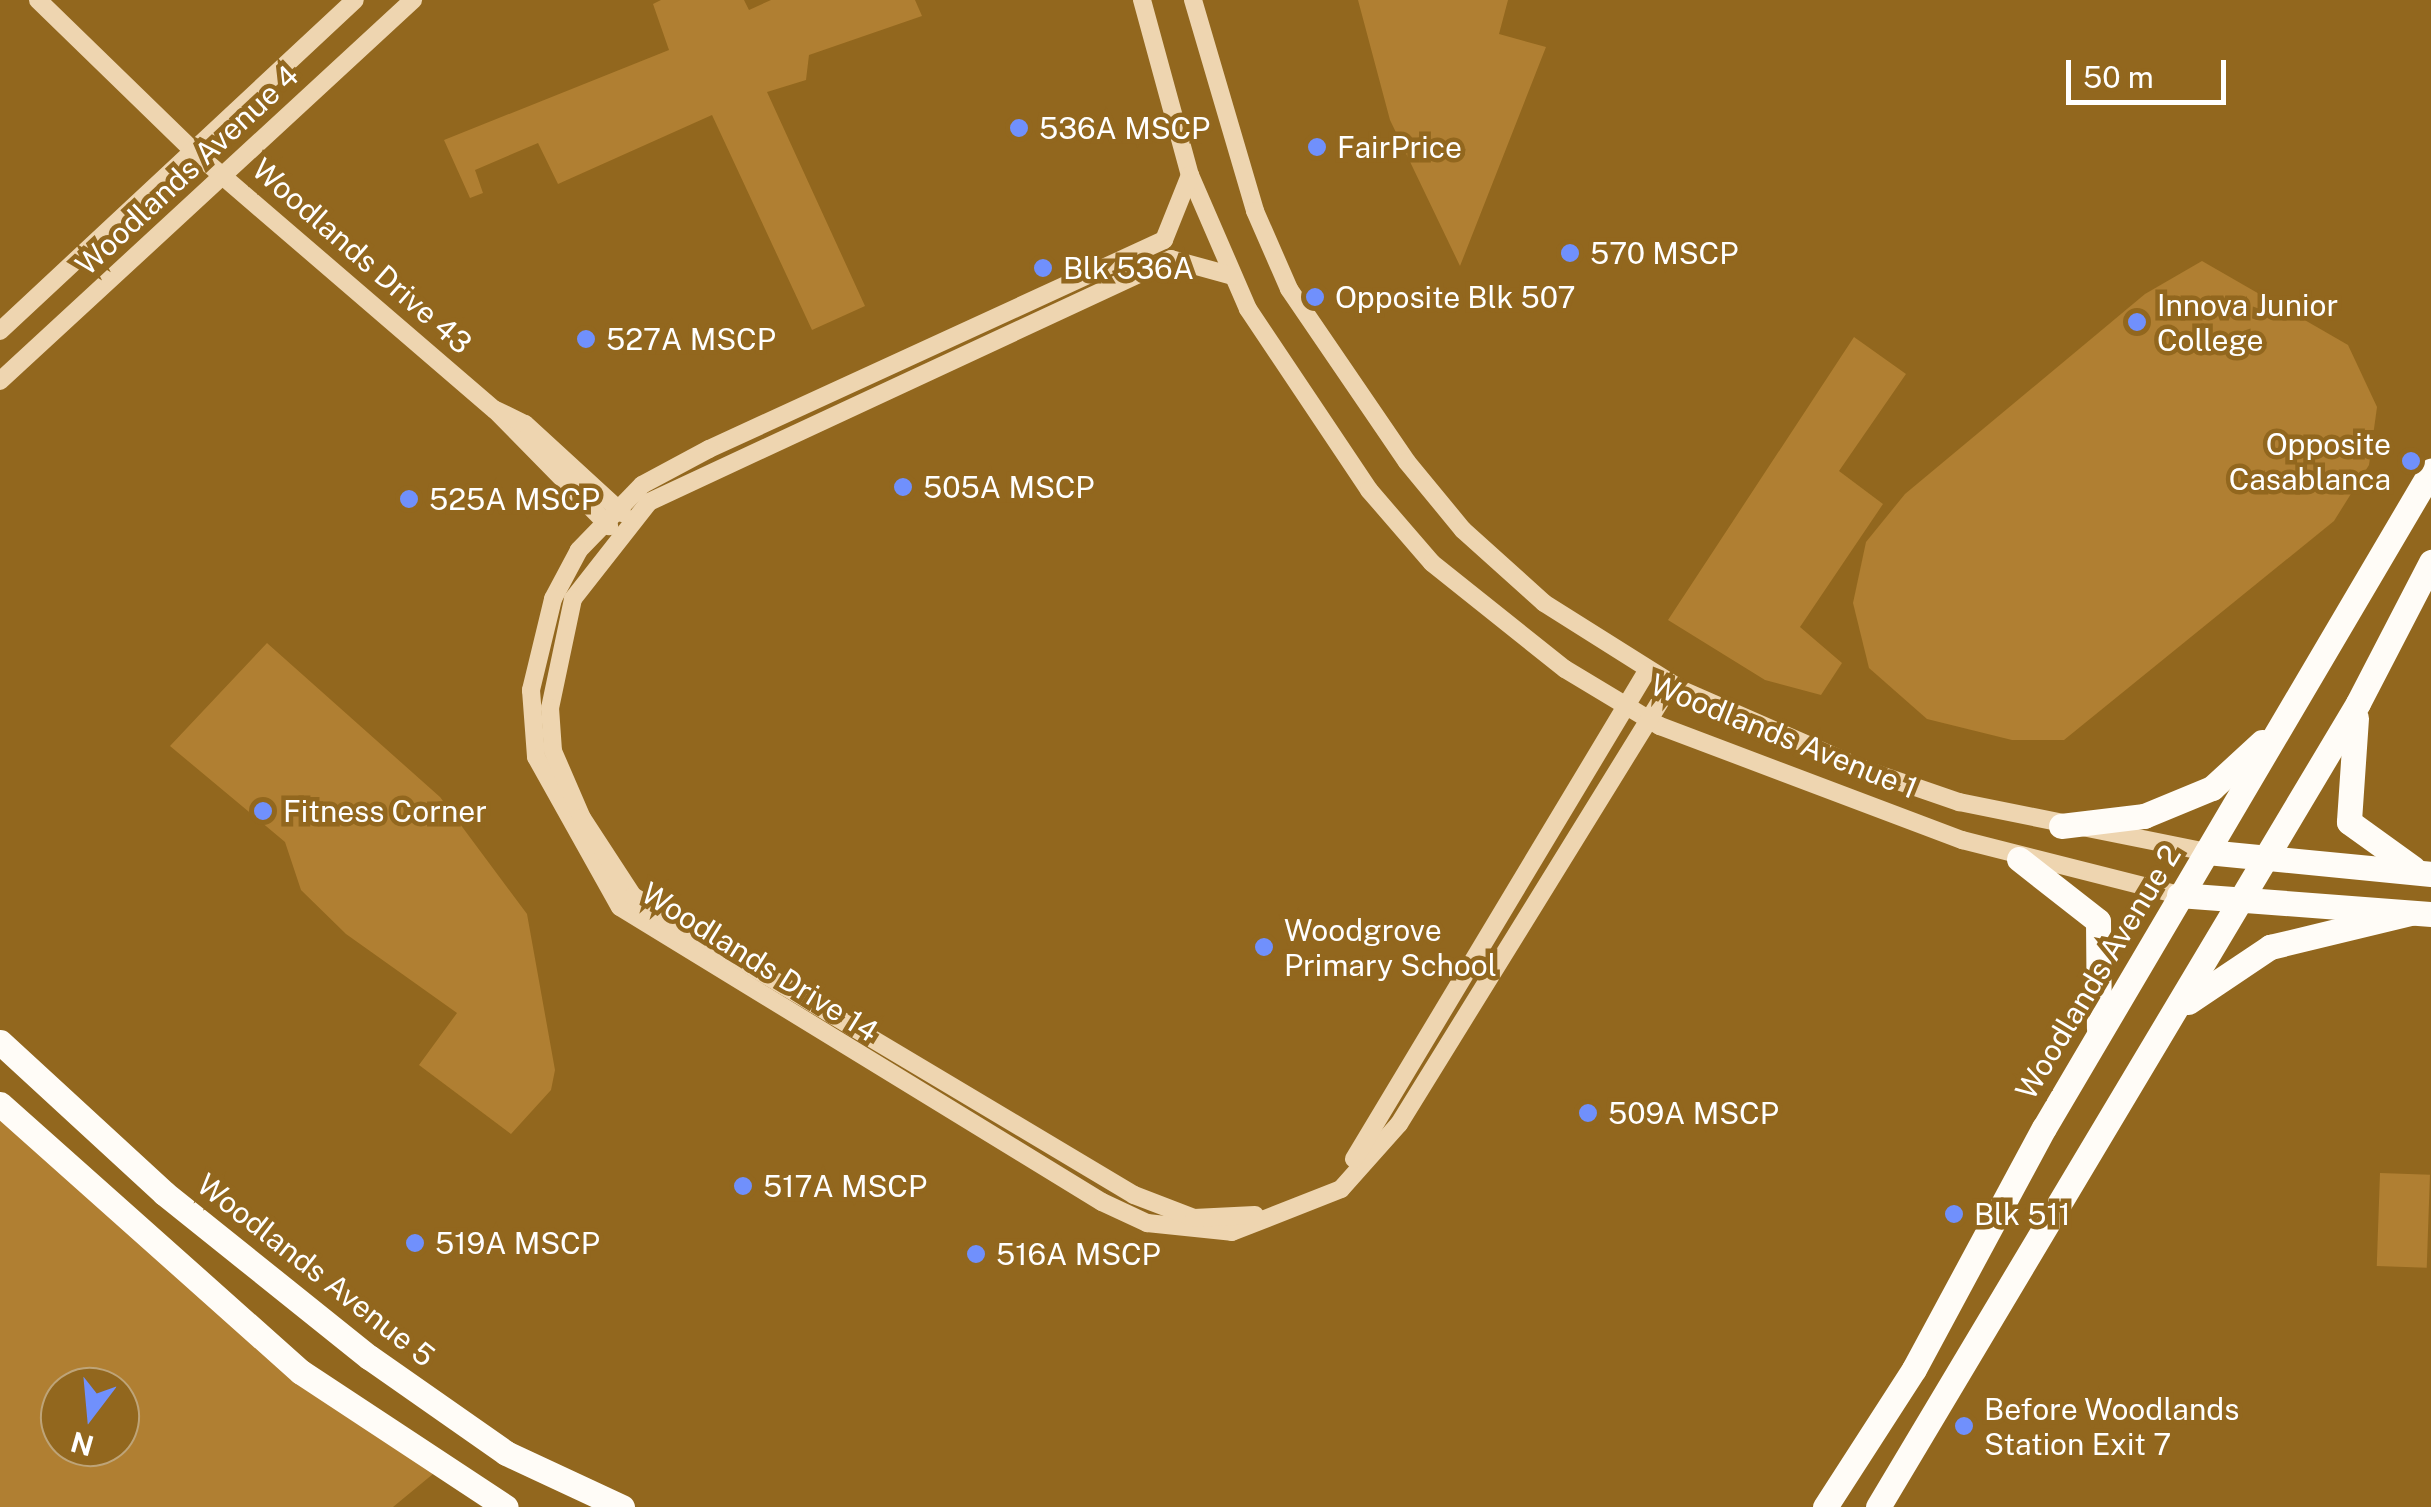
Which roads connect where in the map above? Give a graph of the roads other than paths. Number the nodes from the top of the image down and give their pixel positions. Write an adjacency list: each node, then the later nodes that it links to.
1 (38, 0): 6 (street, Woodlands Drive 43)
2 (355, 0): 6 (street, Woodlands Avenue 4)
3 (413, 0): 7 (street, Woodlands Avenue 4)
4 (1142, 0): 8 (street, Woodlands Avenue 1)
5 (1193, 0): 15 (street, Woodlands Avenue 1)
6 (190, 148): 7 (street, Woodlands Drive 43); 10 (street, Woodlands Avenue 4)
7 (224, 172): 11 (street, Woodlands Avenue 4); 13 (street, Woodlands Drive 43)
8 (1190, 176): 9 (street, Woodlands Avenue 1); 13 (street, Woodlands Drive 14)
9 (1232, 276): 13 (street, Woodlands Drive 14); 18 (street, Woodlands Avenue 1)
10 (0, 331)
11 (0, 380)
12 (2431, 471): 20 (main road, Woodlands Avenue 2)
13 (616, 520): 18 (street, Woodlands Drive 14); 19 (street, Woodlands Drive 14)
14 (2431, 562): 17 (main road)
15 (1646, 671): 16 (street, Woodlands Avenue 1); 18 (street, Woodlands Drive 14)
16 (1671, 684): 19 (street, Woodlands Drive 14); 21 (street, Woodlands Avenue 1)
17 (2358, 704): 24 (main road); 25 (main road)
18 (1625, 708): 19 (street, Woodlands Avenue 1)
19 (1650, 721): 23 (street, Woodlands Avenue 1)
20 (2283, 723): 21 (main road); 22 (main road, Woodlands Avenue 2)
21 (2061, 826): 22 (street, Woodlands Avenue 1)
22 (2207, 852): 24 (main road, Woodlands Avenue 1); 26 (main road, Woodlands Avenue 2)
23 (2019, 858): 26 (street, Woodlands Avenue 1); 30 (main road)
24 (2260, 862): 25 (main road, Woodlands Avenue 1); 27 (main road)
25 (2427, 874)
26 (2178, 894): 27 (main road, Woodlands Avenue 1); 30 (main road, Woodlands Avenue 2)
27 (2240, 902): 28 (main road, Woodlands Avenue 1); 29 (main road)
28 (2421, 913): 29 (main road)
29 (2171, 1016): 36 (main road)
30 (2098, 1038): 35 (main road, Woodlands Avenue 2)
31 (0, 1042): 34 (main road, Woodlands Avenue 5)
32 (0, 1104): 33 (main road)
33 (506, 1507)
34 (622, 1507)
35 (1825, 1507)
36 (1878, 1507)

